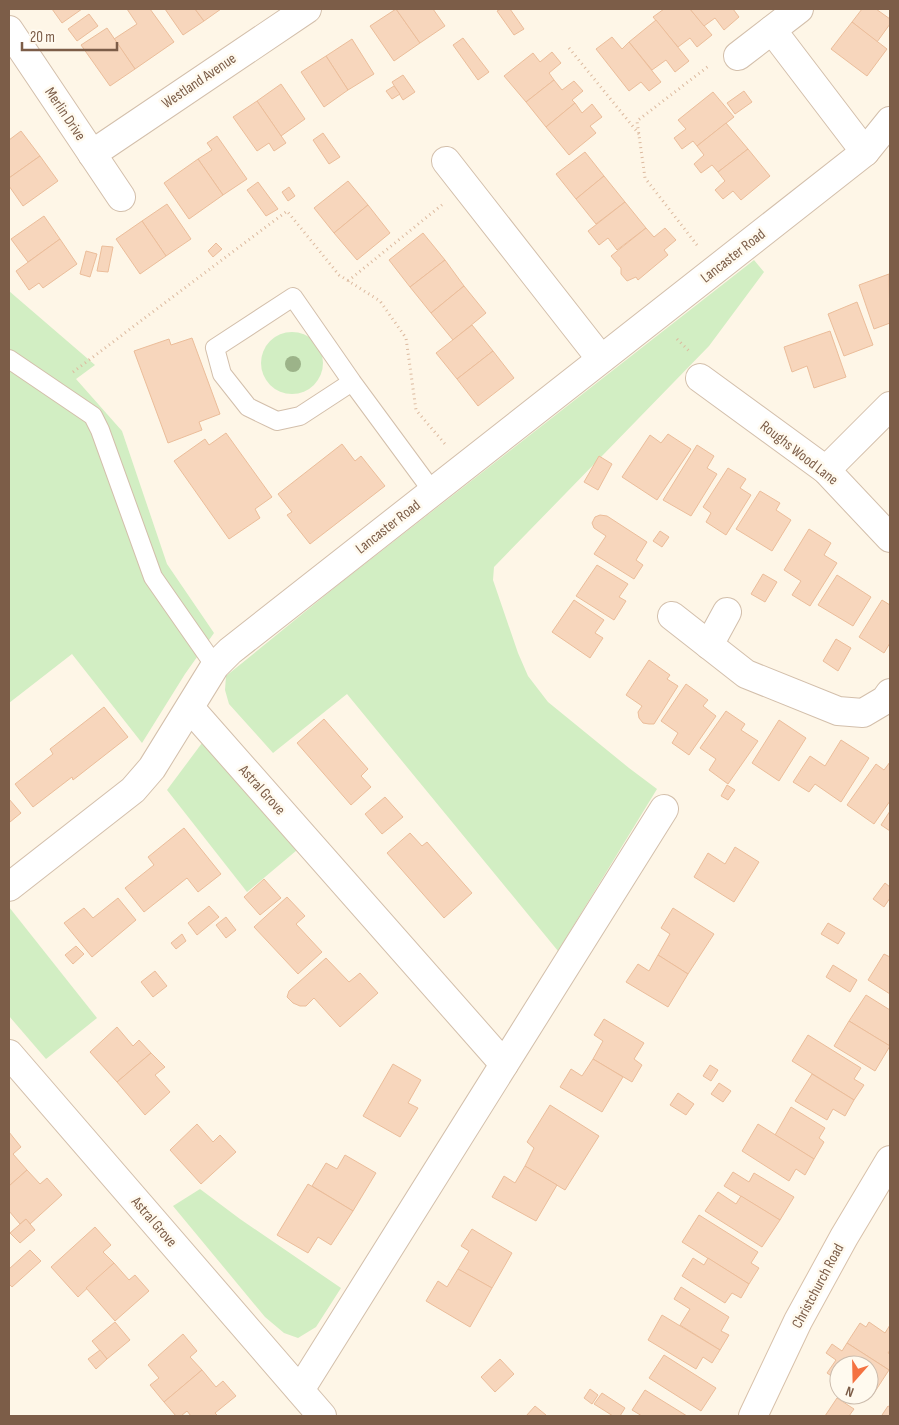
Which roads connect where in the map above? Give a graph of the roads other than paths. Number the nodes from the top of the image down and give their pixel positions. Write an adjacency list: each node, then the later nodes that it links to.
1 (307, 9): 8 (street, Westland Avenue)
2 (799, 9): 4 (street)
3 (9, 30): 8 (street, Merlin Drive)
4 (772, 30): 5 (street); 7 (street)
5 (738, 56)
6 (890, 121): 7 (street, Lancaster Road)
7 (865, 152): 12 (street, Lancaster Road)
8 (92, 154): 10 (street, Merlin Drive)
9 (446, 161): 12 (street)
10 (120, 197)
11 (9, 359): 22 (lane)
12 (601, 359): 17 (street, Lancaster Road)
13 (700, 378): 16 (street, Roughs Wood Lane)
14 (352, 382): 14 (lane); 17 (lane)
15 (890, 406): 16 (street)
16 (826, 470): 18 (street, Roughs Wood Lane)
17 (433, 492): 22 (street, Lancaster Road)
18 (890, 538)
19 (728, 612): 21 (street)
20 (672, 616): 21 (street)
21 (709, 645): 23 (street)
22 (215, 666): 24 (street, Lancaster Road)
23 (890, 693)
24 (190, 708): 26 (street); 28 (street, Astral Grove)
25 (664, 809): 28 (street)
26 (9, 887)
27 (9, 1054): 30 (street, Astral Grove)
28 (504, 1064): 30 (street)
29 (890, 1160): 32 (street, Christchurch Road)
30 (300, 1390): 31 (street, Astral Grove)
31 (322, 1416)
32 (753, 1416)

